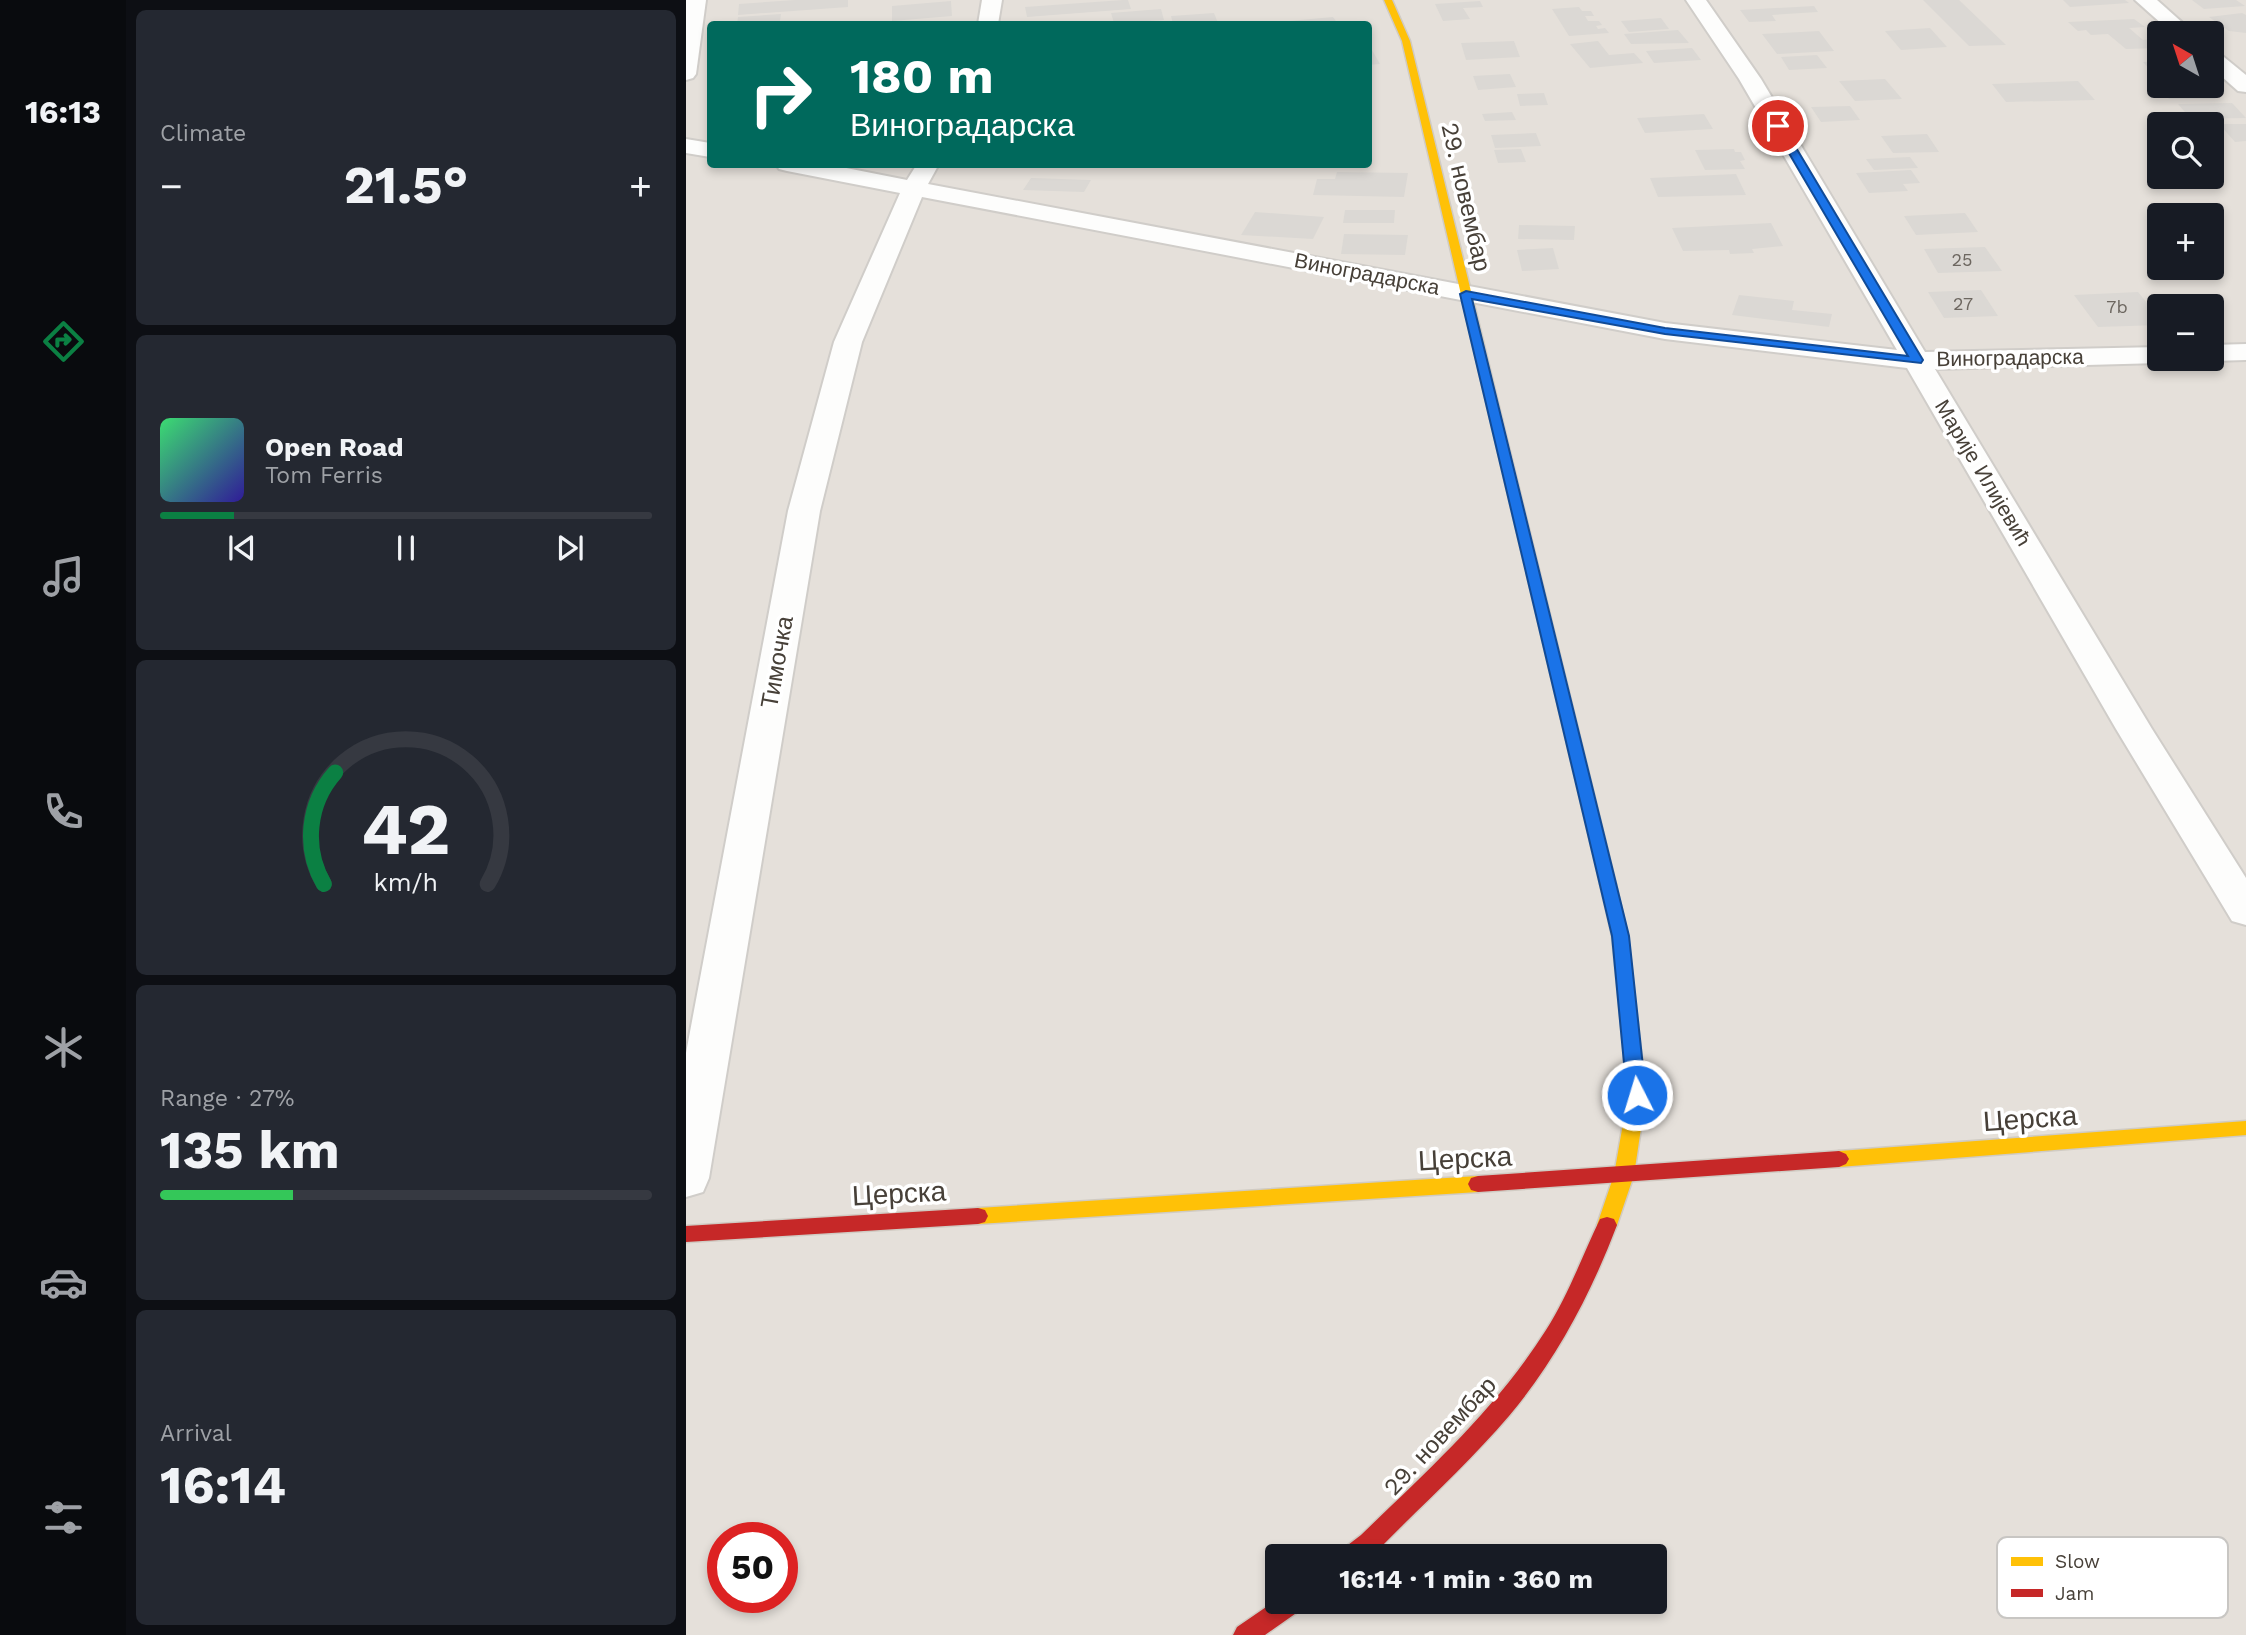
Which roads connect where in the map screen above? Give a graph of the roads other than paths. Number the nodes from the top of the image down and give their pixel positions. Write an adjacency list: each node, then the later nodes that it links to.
1 (696, 0): 9 (street)
2 (992, 0): 6 (street)
3 (1388, 0): 15 (main road, 29. новембар)
4 (1696, 0): 19 (street, Марије Илијевић)
5 (2146, 0): 7 (street)
6 (988, 21)
7 (2170, 21)
8 (2224, 67): 10 (street)
9 (686, 74)
10 (2246, 86)
11 (686, 146): 12 (street)
12 (707, 150)
13 (832, 168): 14 (street, Виноградарска)
14 (922, 176): 15 (street, Виноградарска); 23 (street, Тимочка)
15 (1466, 294): 19 (street, Виноградарска); 22 (main road, 29. новембар)
16 (2246, 352): 17 (street)
17 (2224, 353)
18 (2147, 355): 19 (street, Виноградарска)
19 (1917, 360): 20 (street, Марије Илијевић)
20 (2246, 911)
21 (2246, 1128): 22 (main road, Церска)
22 (1624, 1175): 24 (main road, Церска); 25 (main road, 29. новембар)
23 (686, 1178)
24 (686, 1234)
25 (1364, 1544)
26 (1275, 1614): 27 (main road)
27 (1245, 1635)

